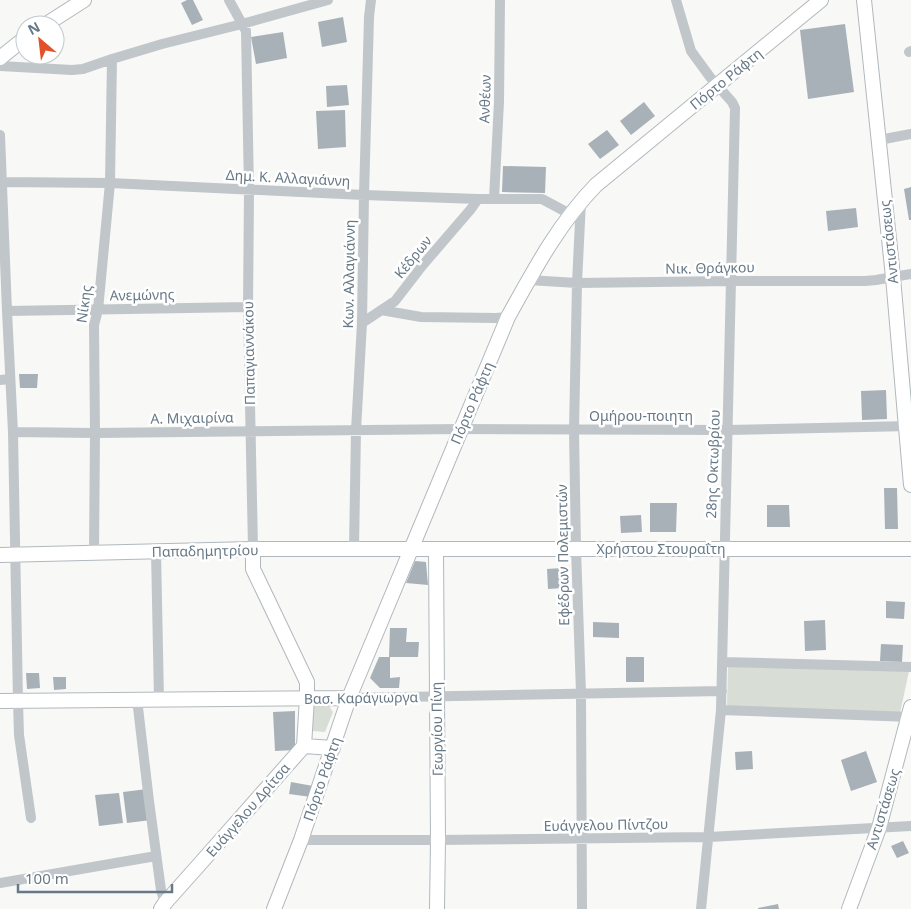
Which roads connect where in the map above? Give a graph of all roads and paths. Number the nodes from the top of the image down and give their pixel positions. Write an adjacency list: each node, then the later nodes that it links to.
1 (84, 0): 9 (street)
2 (229, 0): 10 (street, Παπαγιαννάκου)
3 (328, 0): 10 (street)
4 (372, 0): 22 (street, Κων. Αλλαγιάννη)
5 (500, 0): 24 (street, Ανθέων)
6 (676, 0): 15 (street, 28ης Οκτωβρίου)
7 (821, 0): 15 (street, Πόρτο Ράφτη)
8 (864, 0): 18 (street, Αντιστάσεως)
9 (61, 15)
10 (242, 24): 13 (street); 21 (street, Παπαγιαννάκου)
11 (15, 46): 12 (street)
12 (0, 58)
13 (112, 59): 14 (street); 20 (street, Νίκης)
14 (0, 66)
15 (718, 86): 25 (street, Πόρτο Ράφτη); 31 (street, 28ης Οκτωβρίου)
16 (911, 134): 18 (street)
17 (0, 135): 19 (street)
18 (879, 140): 29 (street, Αντιστάσεως)
19 (2, 182): 20 (street, Δημ. Κ. Αλλαγιάννη); 27 (street)
20 (110, 183): 21 (street, Δημ. Κ. Αλλαγιάννη); 34 (street, Νίκης)
21 (249, 190): 22 (street, Δημ. Κ. Αλλαγιάννη); 33 (street, Παπαγιαννάκου)
22 (364, 195): 23 (street, Δημ. Κ. Αλλαγιάννη); 38 (street, Κων. Αλλαγιάννη)
23 (478, 199): 24 (street, Δημ. Κ. Αλλαγιάννη); 35 (street, Κέδρων)
24 (494, 199): 26 (street, Δημ. Κ. Αλλαγιάννη)
25 (581, 201): 26 (street, Πόρτο Ράφτη); 32 (street, Εφέδρων Πολεμιστών)
26 (570, 214): 30 (street, Πόρτο Ράφτη)
27 (2, 254): 36 (street)
28 (911, 274): 29 (street, Νικ. Θράγκου)
29 (892, 277): 31 (street, Νικ. Θράγκου); 40 (street, Αντιστάσεως)
30 (528, 280): 32 (street, Νικ. Θράγκου); 37 (street, Πόρτο Ράφτη)
31 (732, 281): 32 (street, Νικ. Θράγκου); 44 (street, 28ης Οκτωβρίου)
32 (577, 283): 43 (street, Εφέδρων Πολεμιστών)
33 (248, 307): 34 (street, Ανεμώνης); 45 (street, Παπαγιαννάκου)
34 (98, 310): 36 (street, Ανεμώνης); 47 (street, Νίκης)
35 (381, 310): 37 (street); 38 (street, Κέδρων)
36 (6, 311): 39 (street)
37 (508, 317): 42 (street, Πόρτο Ράφτη)
38 (362, 324): 41 (street, Κων. Αλλαγιάννη)
39 (5, 380): 46 (street)
40 (908, 427): 44 (street, Ομήρου-ποιητη); 48 (street, Αντιστάσεως)
41 (356, 430): 42 (street, Α. Μιχαιρίνα); 45 (street, Α. Μιχαιρίνα); 49 (street, Κων. Αλλαγιάννη)
42 (461, 430): 43 (street, Ομήρου-ποιητη); 54 (street, Πόρτο Ράφτη)
43 (574, 430): 44 (street, Ομήρου-ποιητη); 50 (street, Εφέδρων Πολεμιστών)
44 (728, 430): 51 (street, 28ης Οκτωβρίου)
45 (250, 431): 47 (street, Α. Μιχαιρίνα); 53 (street, Παπαγιαννάκου)
46 (13, 432): 47 (street, Α. Μιχαιρίνα); 58 (street)
47 (96, 433): 57 (street, Νίκης)
48 (911, 485)
49 (354, 549): 53 (street, Παπαδημητρίου); 54 (street, Παπαδημητρίου)
50 (576, 549): 51 (street, Χρήστου Στουραΐτη); 55 (street, Χρήστου Στουραΐτη); 63 (street, Εφέδρων Πολεμιστών)
51 (725, 549): 52 (street, Χρήστου Στουραΐτη); 60 (street, 28ης Οκτωβρίου)
52 (911, 549)
53 (253, 550): 56 (street, Παπαδημητρίου); 65 (street, Παπαγιαννάκου)
54 (410, 550): 55 (street, Χρήστου Στουραΐτη); 66 (street, Πόρτο Ράφτη)
55 (436, 550): 64 (street, Γεωργίου Πίνη)
56 (156, 551): 57 (street, Παπαδημητρίου); 68 (street)
57 (94, 553): 58 (street, Παπαδημητρίου)
58 (14, 554): 59 (street, Παπαδημητρίου); 69 (street)
59 (0, 555)
60 (722, 662): 61 (street); 62 (street, 28ης Οκτωβρίου)
61 (911, 667)
62 (722, 691): 63 (street, Βασ. Καράγιωργα); 71 (street, 28ης Οκτωβρίου)
63 (581, 694): 64 (street, Βασ. Καράγιωργα); 79 (street, Εφέδρων Πολεμιστών)
64 (436, 696): 66 (street, Βασ. Καράγιωργα); 81 (street, Γεωργίου Πίνη)
65 (307, 698): 66 (street, Βασ. Καράγιωργα); 68 (street, Βασ. Καράγιωργα); 73 (street)
66 (349, 698): 74 (street, Πόρτο Ράφτη)
67 (137, 699): 68 (street, Βασ. Καράγιωργα); 69 (street, Βασ. Καράγιωργα); 82 (street)
68 (159, 700)
69 (18, 701): 70 (street, Βασ. Καράγιωργα); 75 (street)
70 (0, 702)
71 (721, 710): 72 (street); 78 (street, 28ης Οκτωβρίου)
72 (910, 714): 77 (street, Αντιστάσεως)
73 (304, 746): 74 (street); 84 (street, Ευάγγελου Δρίτσα)
74 (333, 748): 80 (street, Πόρτο Ράφτη)
75 (31, 818)
76 (911, 826): 77 (street, Ευάγγελου Πίντζου)
77 (879, 828): 78 (street, Ευάγγελου Πίντζου); 89 (street, Αντιστάσεως)
78 (709, 837): 79 (street, Ευάγγελου Πίντζου); 88 (street, 28ης Οκτωβρίου)
79 (582, 839): 81 (street, Ευάγγελου Πίντζου); 87 (street, Εφέδρων Πολεμιστών)
80 (301, 840): 81 (street, Ευάγγελου Πίντζου); 85 (street, Πόρτο Ράφτη)
81 (438, 840): 86 (street, Γεωργίου Πίνη)
82 (156, 856): 83 (street); 84 (street)
83 (0, 883)
84 (163, 906)
85 (274, 909)
86 (437, 909)
87 (582, 909)
88 (701, 909)
89 (849, 909)

